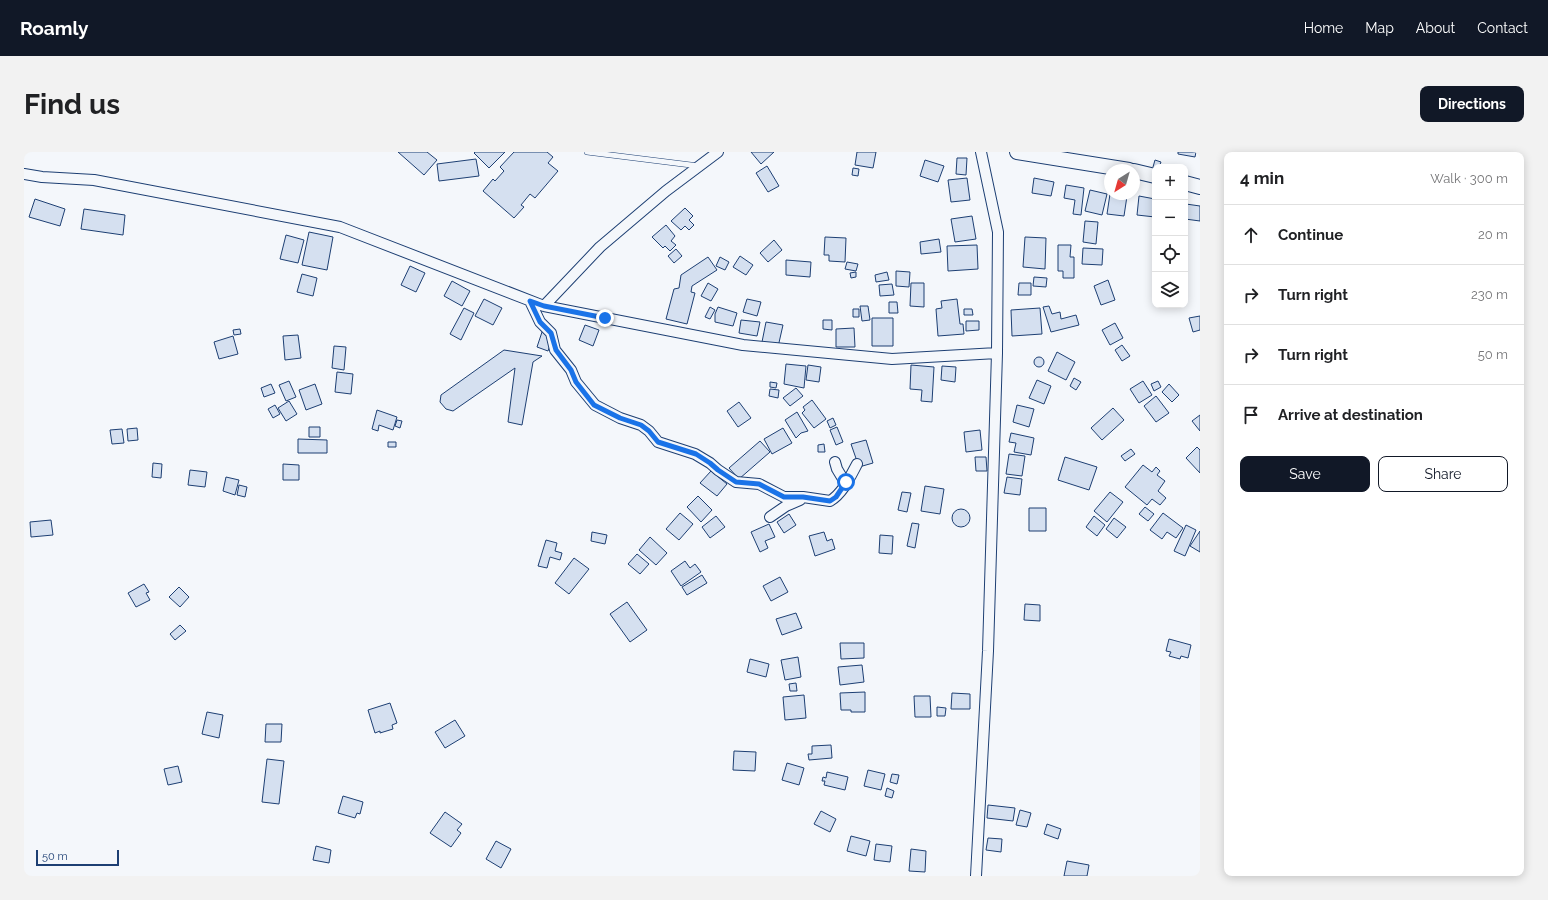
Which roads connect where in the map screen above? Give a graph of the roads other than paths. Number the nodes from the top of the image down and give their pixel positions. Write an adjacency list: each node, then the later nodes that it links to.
1 (586, 152): 5 (lane)
2 (718, 152): 5 (street)
3 (980, 152): 14 (street)
4 (1017, 152): 6 (main road)
5 (700, 166): 13 (street)
6 (1104, 166)
7 (1140, 172): 9 (main road)
8 (24, 174): 12 (street)
9 (1152, 175)
10 (1188, 184): 11 (main road)
11 (1200, 187)
12 (530, 301): 13 (street); 18 (street)
13 (544, 306): 14 (street)
14 (997, 353): 20 (street)
15 (835, 462): 17 (street)
16 (857, 464): 17 (street)
17 (846, 484): 18 (street)
18 (786, 502): 19 (street)
19 (770, 517)
20 (976, 876)

